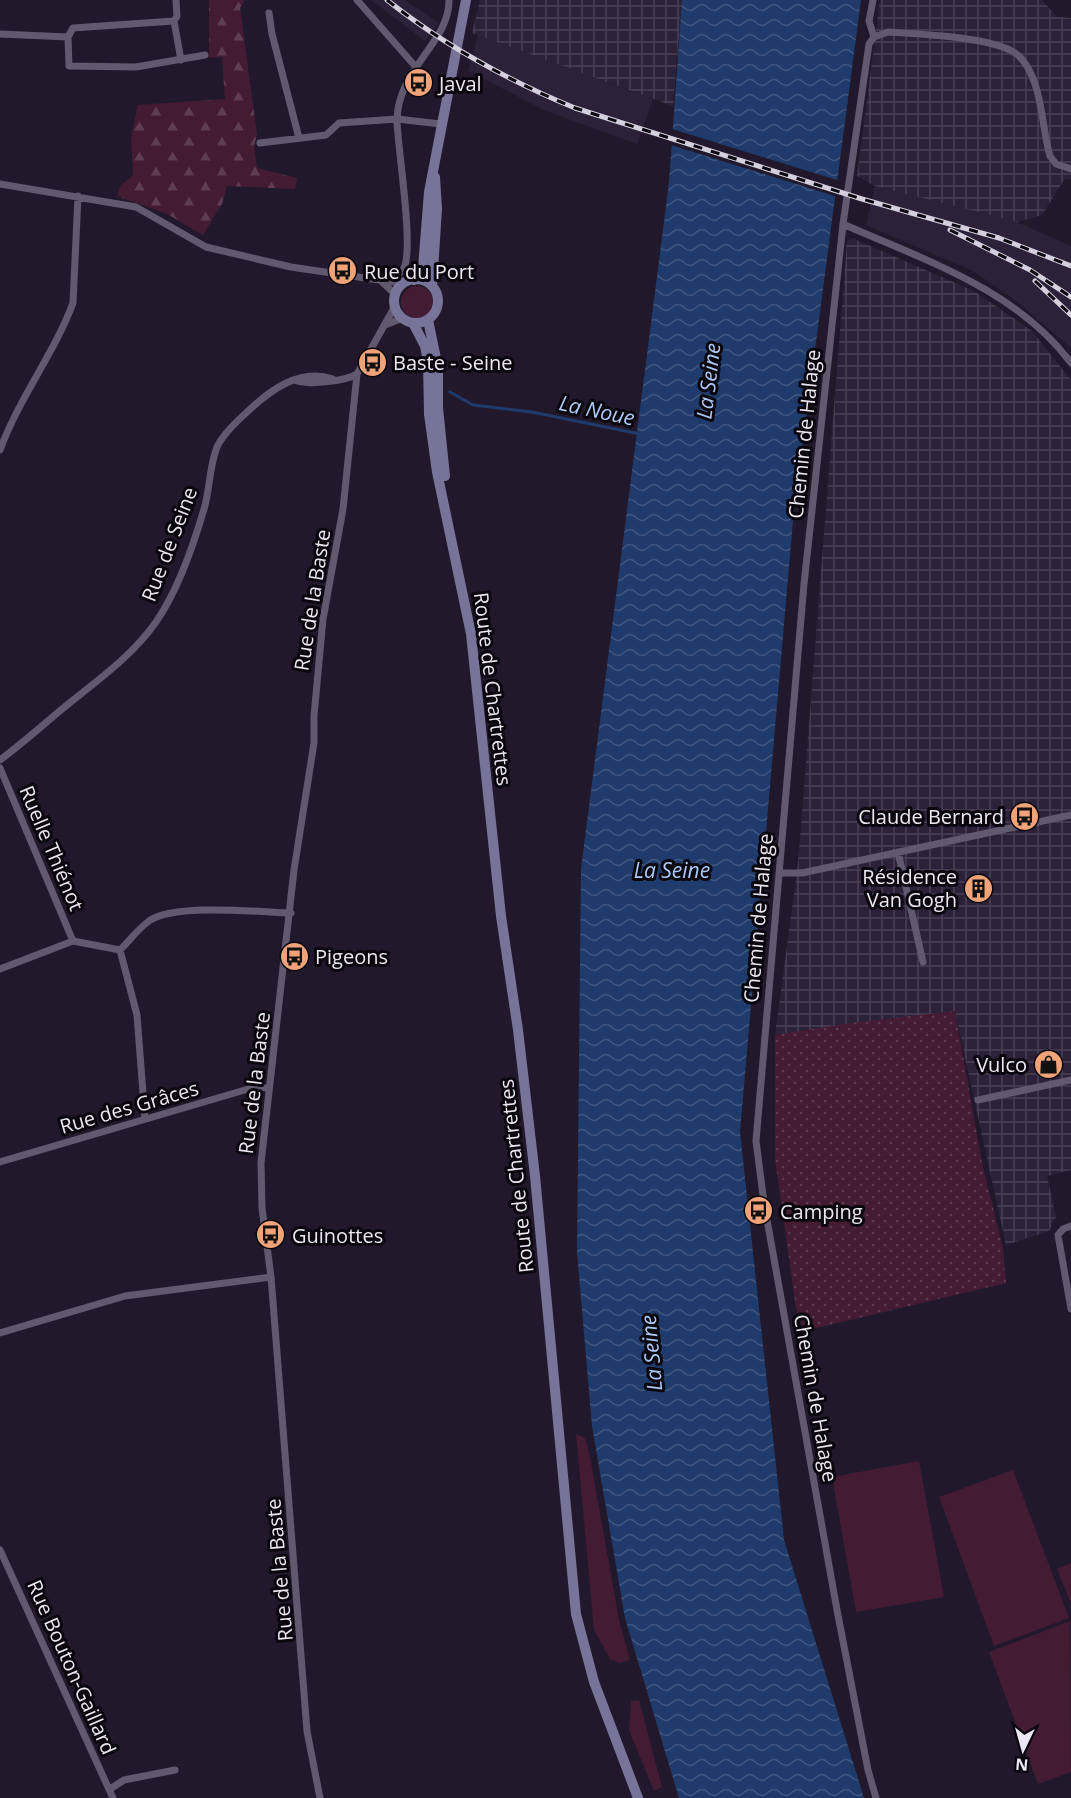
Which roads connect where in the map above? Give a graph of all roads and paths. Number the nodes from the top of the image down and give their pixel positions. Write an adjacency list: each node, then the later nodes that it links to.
1 (176, 0): 7 (street)
2 (357, 0): 13 (street)
3 (450, 0): 13 (street)
4 (466, 0): 15 (main road)
5 (873, 0): 10 (street)
6 (269, 13): 16 (street)
7 (174, 21): 9 (street); 12 (street)
8 (0, 34): 9 (street)
9 (68, 37): 12 (street)
10 (874, 37): 19 (street); 22 (street, Chemin de Halage)
11 (206, 56): 12 (street)
12 (181, 60)
13 (415, 66): 14 (street)
14 (398, 119): 15 (street); 16 (street); 24 (street)
15 (441, 124): 18 (main road)
16 (299, 138): 17 (street)
17 (260, 143)
18 (434, 168): 23 (main road); 25 (main road)
19 (1071, 170)
20 (0, 184): 21 (street)
21 (78, 196): 24 (street); 32 (street)
22 (843, 224): 30 (street); 38 (street, Chemin de Halage)
23 (411, 280): 24 (street); 25 (main road); 26 (main road)
24 (383, 281): 26 (street)
25 (432, 286): 27 (main road)
26 (395, 300): 28 (main road); 29 (street)
27 (428, 320): 28 (main road); 33 (main road, Route de Chartrettes)
28 (408, 321): 29 (street); 33 (main road, Route de Chartrettes)
29 (385, 325): 31 (street)
30 (1071, 363)
31 (357, 374): 34 (street, Rue de Seine); 39 (street, Rue de la Baste)
32 (0, 450)
33 (453, 542): 58 (main road, Route de Chartrettes)
34 (0, 760)
35 (0, 768): 40 (street, Ruelle Thiénot)
36 (1071, 815): 37 (street)
37 (898, 852): 38 (street); 42 (street)
38 (779, 873): 59 (street, Chemin de Halage)
39 (291, 913): 41 (street); 45 (street, Rue de la Baste)
40 (73, 941): 41 (street); 43 (street)
41 (120, 950): 47 (street)
42 (923, 962)
43 (0, 969)
44 (1071, 1080): 46 (street)
45 (268, 1088): 47 (street, Rue des Grâces); 50 (street, Rue de la Baste)
46 (978, 1100)
47 (146, 1119): 48 (street, Rue des Grâces)
48 (0, 1162)
49 (1071, 1226): 51 (street)
50 (271, 1277): 52 (street); 57 (street, Rue de la Baste)
51 (1071, 1309)
52 (0, 1334)
53 (0, 1550): 55 (street, Rue Bouton-Gaillard)
54 (175, 1770): 55 (street)
55 (110, 1789): 56 (street, Rue Bouton-Gaillard)
56 (113, 1798)
57 (320, 1798)
58 (638, 1798)
59 (876, 1798)

